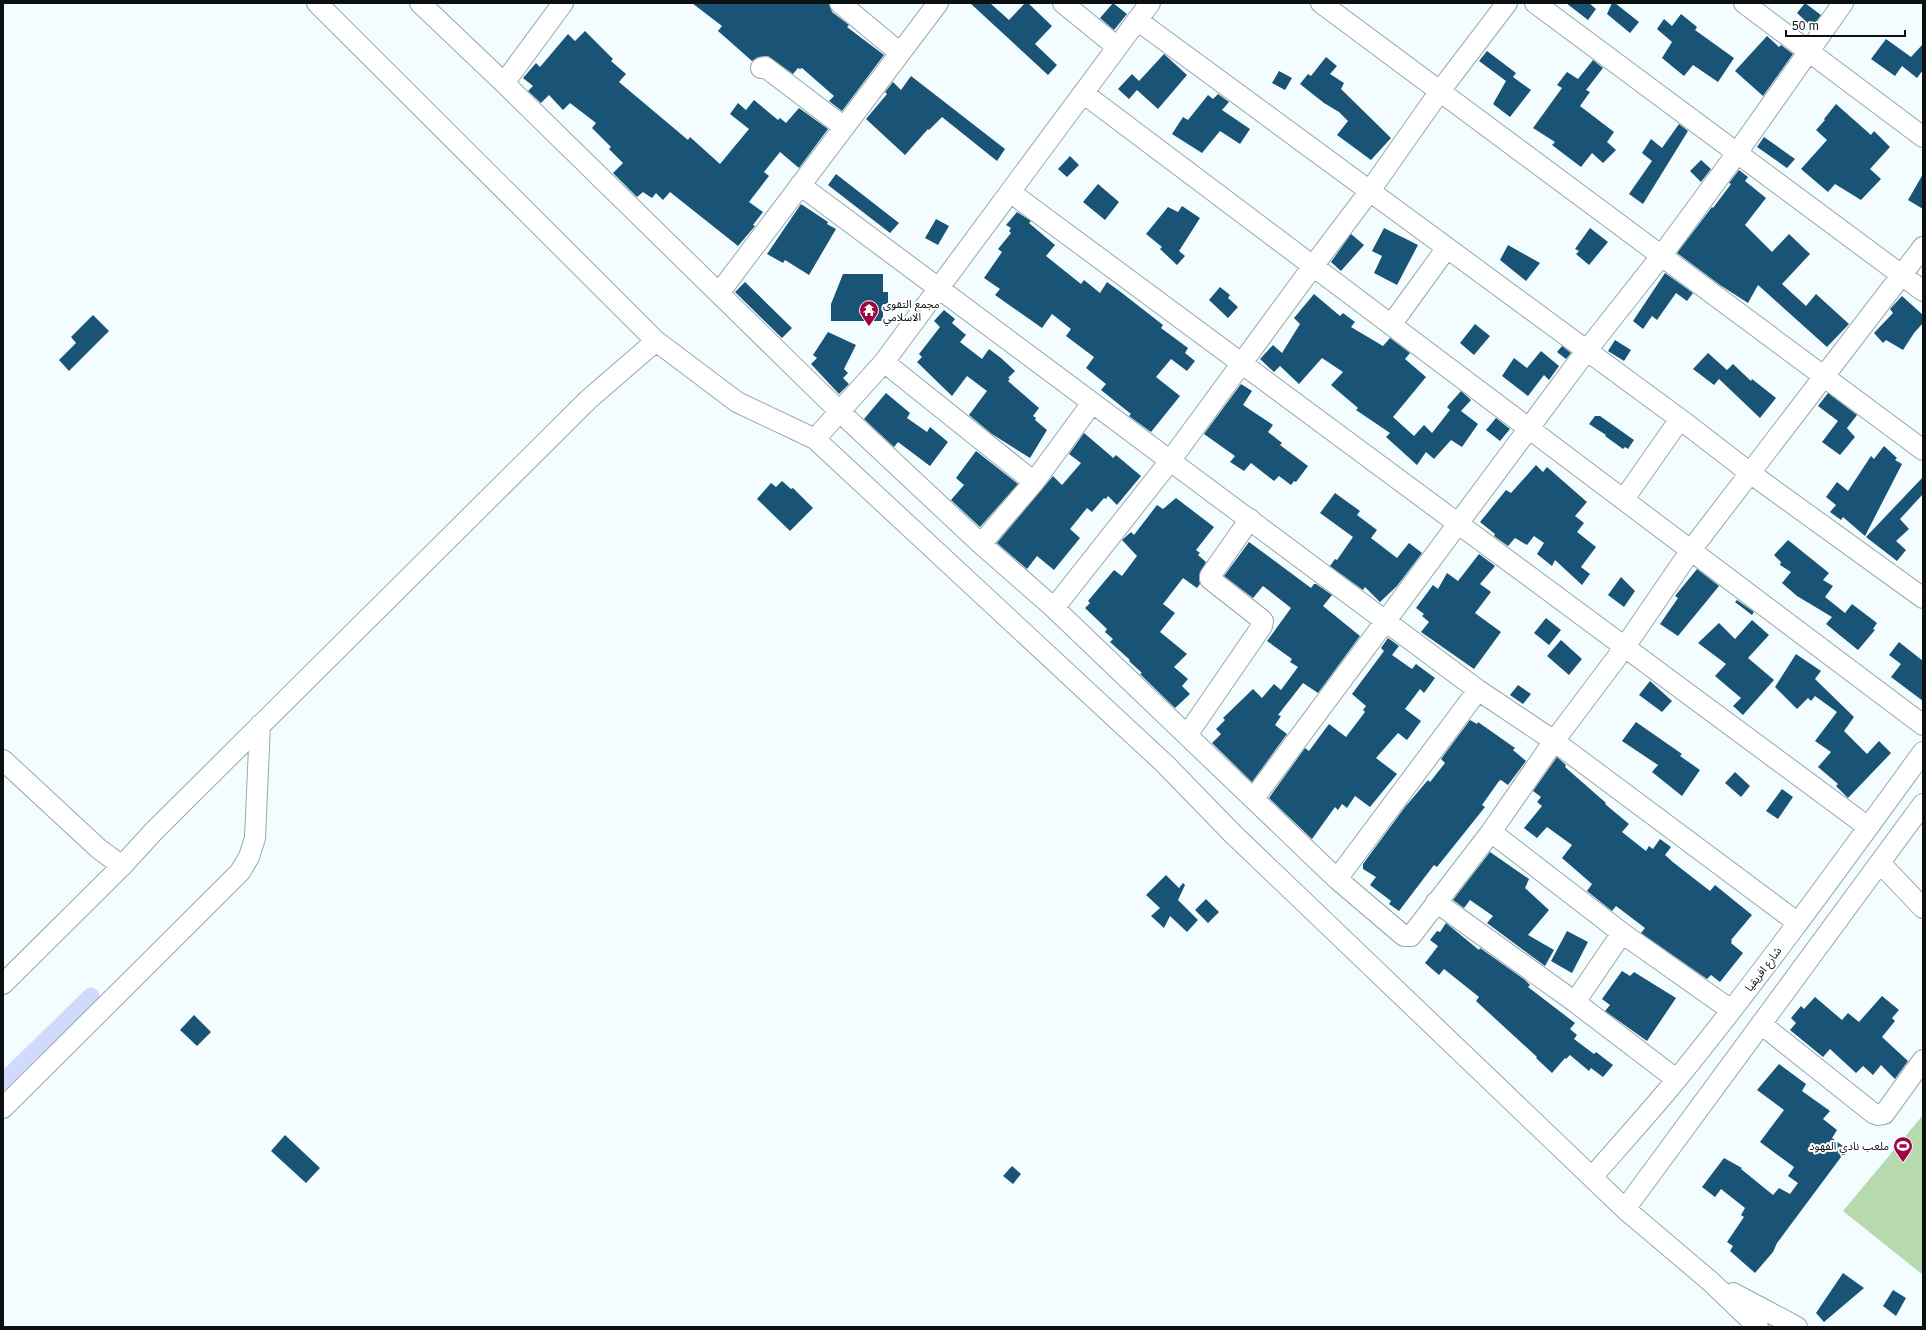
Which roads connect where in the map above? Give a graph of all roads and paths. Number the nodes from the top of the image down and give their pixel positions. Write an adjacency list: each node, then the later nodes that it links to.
1 (317, 3): 36 (street)
2 (420, 3): 18 (street)
3 (563, 3): 18 (street)
4 (840, 3): 16 (street)
5 (938, 3): 16 (street)
6 (1063, 3): 14 (street)
7 (1150, 3): 13 (street)
8 (1321, 3): 19 (street)
9 (1507, 3): 19 (street)
10 (1535, 3): 23 (street)
11 (1744, 3): 15 (street)
12 (1843, 3): 15 (street)
13 (1137, 20): 14 (street); 26 (street)
14 (1117, 47): 20 (street)
15 (1808, 51): 22 (street); 23 (street)
16 (900, 53): 21 (street)
17 (761, 68): 21 (street)
18 (504, 83): 34 (street)
19 (1440, 91): 26 (street); 29 (street)
20 (1083, 93): 25 (street); 30 (street)
21 (844, 127): 24 (street)
22 (1921, 132)
23 (1737, 153): 29 (street); 31 (street)
24 (800, 185): 32 (street); 34 (street)
25 (1010, 192): 32 (street); 39 (street)
26 (1369, 192): 28 (street); 30 (street)
27 (1923, 247): 31 (street)
28 (1446, 249): 35 (street); 37 (street)
29 (1662, 255): 37 (street); 40 (street)
30 (1313, 266): 35 (street); 39 (street)
31 (1902, 275): 33 (street); 40 (street)
32 (939, 287): 38 (street); 41 (street)
33 (1923, 291)
34 (719, 293): 42 (street)
35 (1391, 326): 44 (street)
36 (656, 341): 45 (street); 61 (street)
37 (1586, 350): 43 (street); 44 (street)
38 (884, 362): 42 (street); 49 (street)
39 (1242, 364): 47 (street); 52 (street)
40 (1824, 378): 46 (street); 48 (street)
41 (1092, 403): 47 (street); 49 (street)
42 (839, 411): 45 (street); 53 (street)
43 (1680, 420): 48 (street); 50 (street)
44 (1529, 428): 50 (street); 52 (street)
45 (816, 439): 84 (street)
46 (1923, 450)
47 (1170, 461): 51 (street); 56 (street)
48 (1750, 473): 54 (street); 55 (street)
49 (1034, 482): 53 (street)
50 (1624, 498): 54 (street)
51 (1250, 519): 57 (street); 62 (street)
52 (1458, 524): 57 (street); 58 (street)
53 (981, 544): 56 (street)
54 (1691, 550): 58 (street); 60 (street)
55 (1923, 598)
56 (1054, 608): 62 (street)
57 (1387, 621): 59 (street); 66 (street)
58 (1624, 648): 63 (street); 68 (street)
59 (1478, 690): 63 (street); 72 (street)
60 (1923, 724)
61 (260, 725): 71 (street); 83 (street)
62 (1187, 735): 66 (street)
63 (1554, 741): 69 (street); 75 (street)
64 (1923, 752): 68 (street, شارع افريقيا)
65 (3, 760): 71 (street)
66 (1254, 798): 72 (street)
67 (1923, 804): 70 (street)
68 (1868, 828): 75 (street, شارع افريقيا)
69 (1491, 832): 73 (street); 76 (street)
70 (1880, 863): 74 (street); 80 (street)
71 (122, 866): 77 (street)
72 (1337, 879): 73 (street)
73 (1436, 902): 78 (street)
74 (1923, 908)
75 (1798, 923): 79 (street, شارع افريقيا)
76 (1622, 933): 78 (street); 79 (street)
77 (3, 984)
78 (1575, 1002): 82 (street)
79 (1731, 1010): 82 (street, شارع افريقيا)
80 (1761, 1024): 81 (street); 85 (street)
81 (1923, 1060)
82 (1676, 1079): 84 (street, شارع افريقيا)
83 (3, 1108)
84 (1592, 1178): 85 (street)
85 (1625, 1209): 86 (street)
86 (1710, 1281): 87 (street); 88 (street)
87 (1758, 1327)
88 (1797, 1327)

